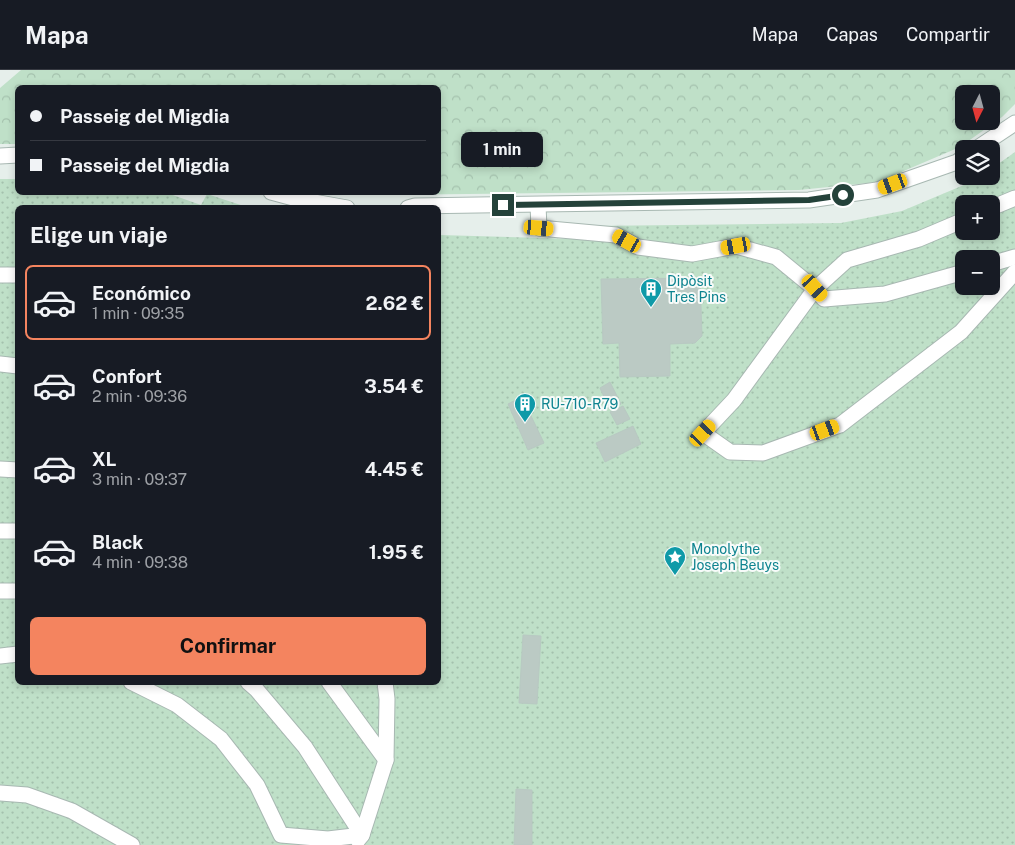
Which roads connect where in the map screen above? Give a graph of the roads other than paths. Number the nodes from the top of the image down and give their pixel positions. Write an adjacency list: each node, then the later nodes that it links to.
1 (1015, 123): 2 (street)
2 (990, 140)
3 (0, 156): 4 (street)
4 (15, 156)
5 (955, 162): 10 (street)
6 (282, 195): 9 (street)
7 (1015, 198): 8 (street)
8 (1000, 204)
9 (330, 205)
10 (538, 205): 11 (street); 19 (street)
11 (441, 206)
12 (955, 224): 19 (street)
13 (1015, 257): 14 (street)
14 (1000, 261)
15 (1015, 272): 19 (street)
16 (0, 275): 17 (street)
17 (15, 275)
18 (955, 275): 19 (street)
19 (815, 288)
20 (0, 364): 21 (street)
21 (15, 366)
22 (0, 469): 23 (street)
23 (15, 470)
24 (0, 531): 25 (street)
25 (15, 531)
26 (0, 590): 27 (street)
27 (15, 591)
28 (15, 654): 29 (street)
29 (0, 656)
30 (137, 685): 36 (street)
31 (251, 685): 37 (street)
32 (331, 685): 34 (street)
33 (385, 685): 34 (street)
34 (386, 760): 37 (street)
35 (0, 793): 38 (street)
36 (282, 840): 37 (street)
37 (358, 840)
38 (132, 845)

